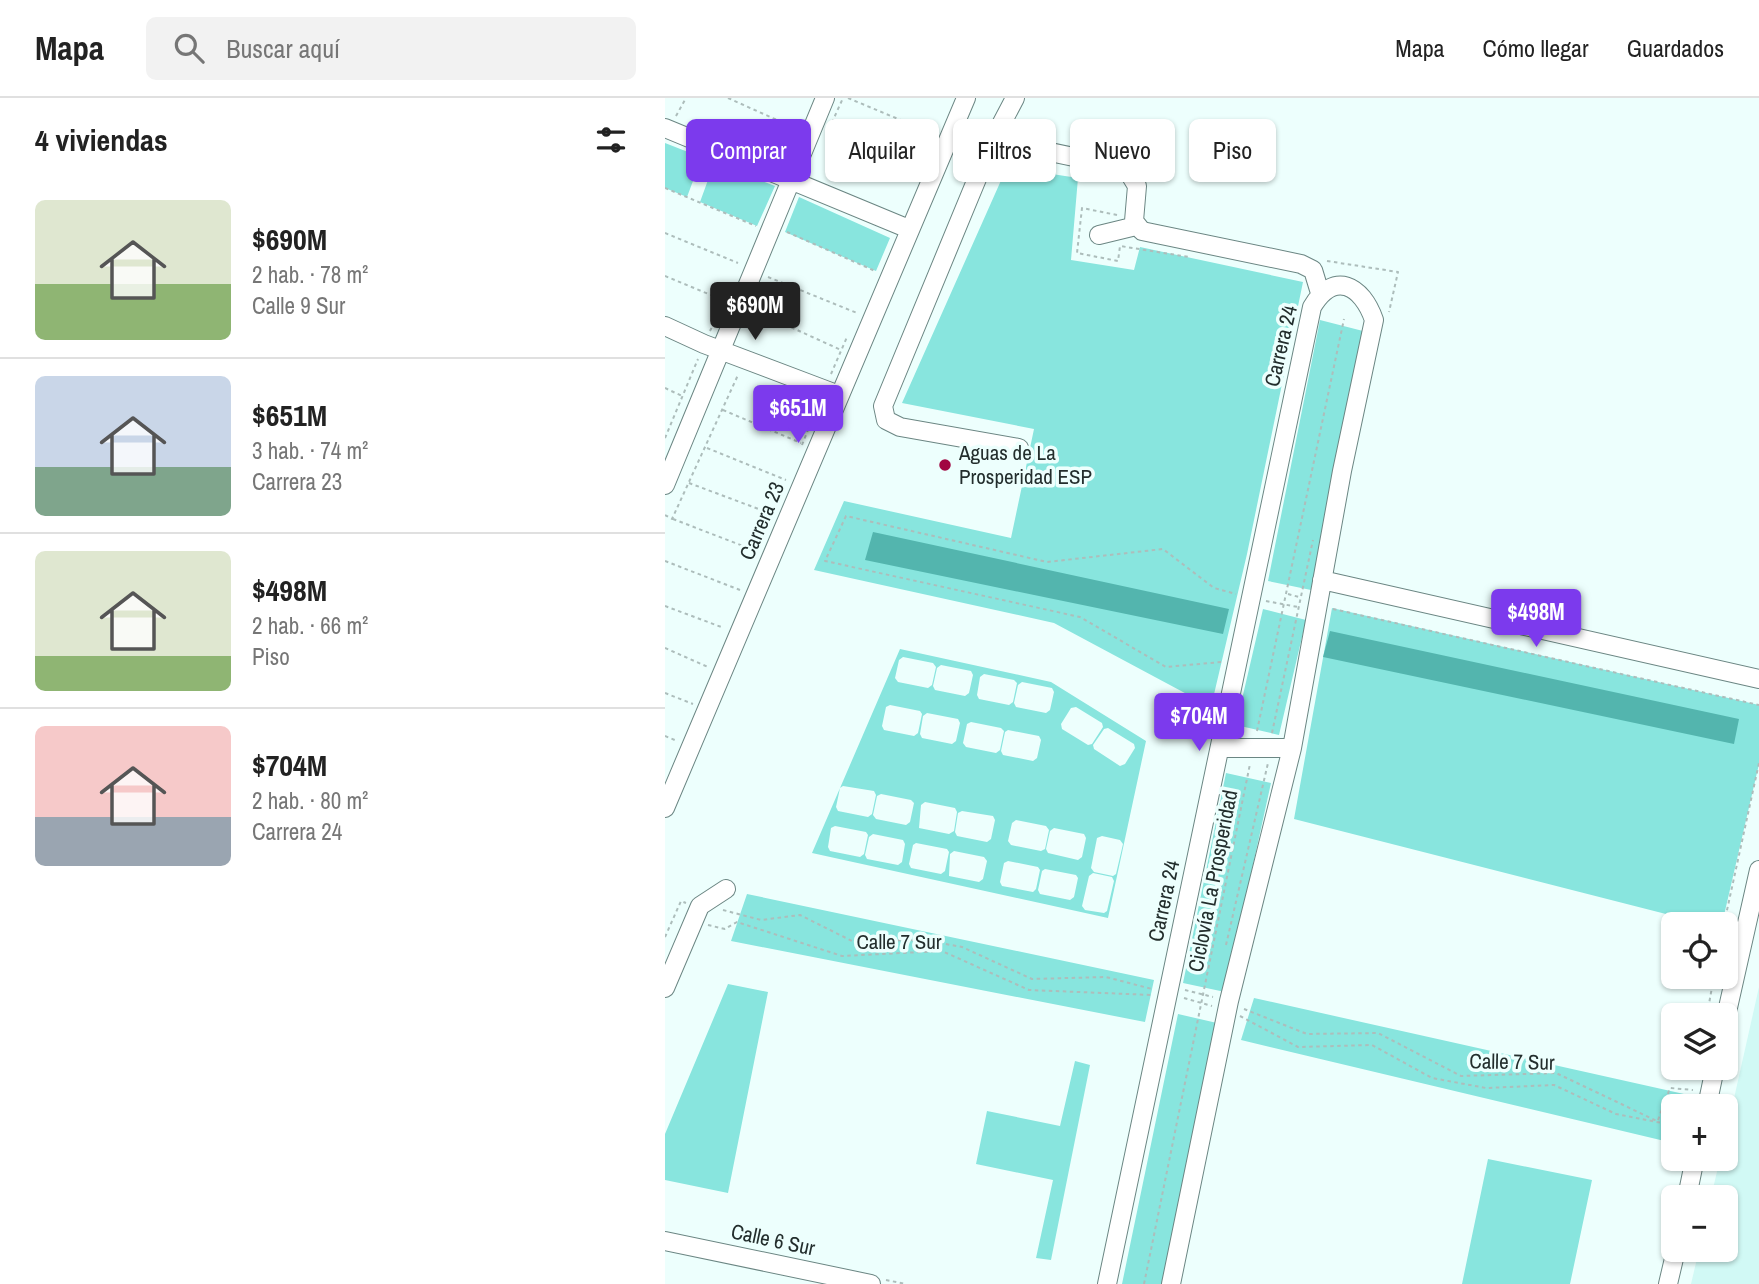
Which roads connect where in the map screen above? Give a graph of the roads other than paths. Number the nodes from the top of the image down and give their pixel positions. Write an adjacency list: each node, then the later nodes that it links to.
1 (825, 98): 6 (street)
2 (966, 98): 25 (street, Carrera 23)
3 (1015, 98): 4 (street)
4 (1004, 119)
5 (665, 128): 7 (street)
6 (811, 132)
7 (686, 137)
8 (1056, 154): 12 (street)
9 (790, 182): 17 (street)
10 (796, 182): 13 (street)
11 (976, 182): 19 (street)
12 (1129, 221): 14 (street); 15 (street)
13 (904, 227)
14 (1099, 235)
15 (1320, 293): 21 (street, Carrera 24); 23 (street, Carrera 24)
16 (665, 326): 17 (street)
17 (721, 348): 18 (street); 20 (street)
18 (831, 392)
19 (1019, 448)
20 (665, 485)
21 (1322, 580): 22 (street); 24 (street, Carrera 24)
22 (1759, 679)
23 (1220, 748): 24 (street); 33 (street, Carrera 24)
24 (1292, 748): 34 (street, Carrera 24)
25 (665, 808)
26 (1759, 870): 29 (street)
27 (726, 889): 28 (street)
28 (665, 988)
29 (1729, 1003)
30 (665, 1241): 32 (street, Calle 6 Sur)
31 (1673, 1262): 35 (street)
32 (869, 1280)
33 (1107, 1284)
34 (1171, 1284)
35 (1668, 1284)

